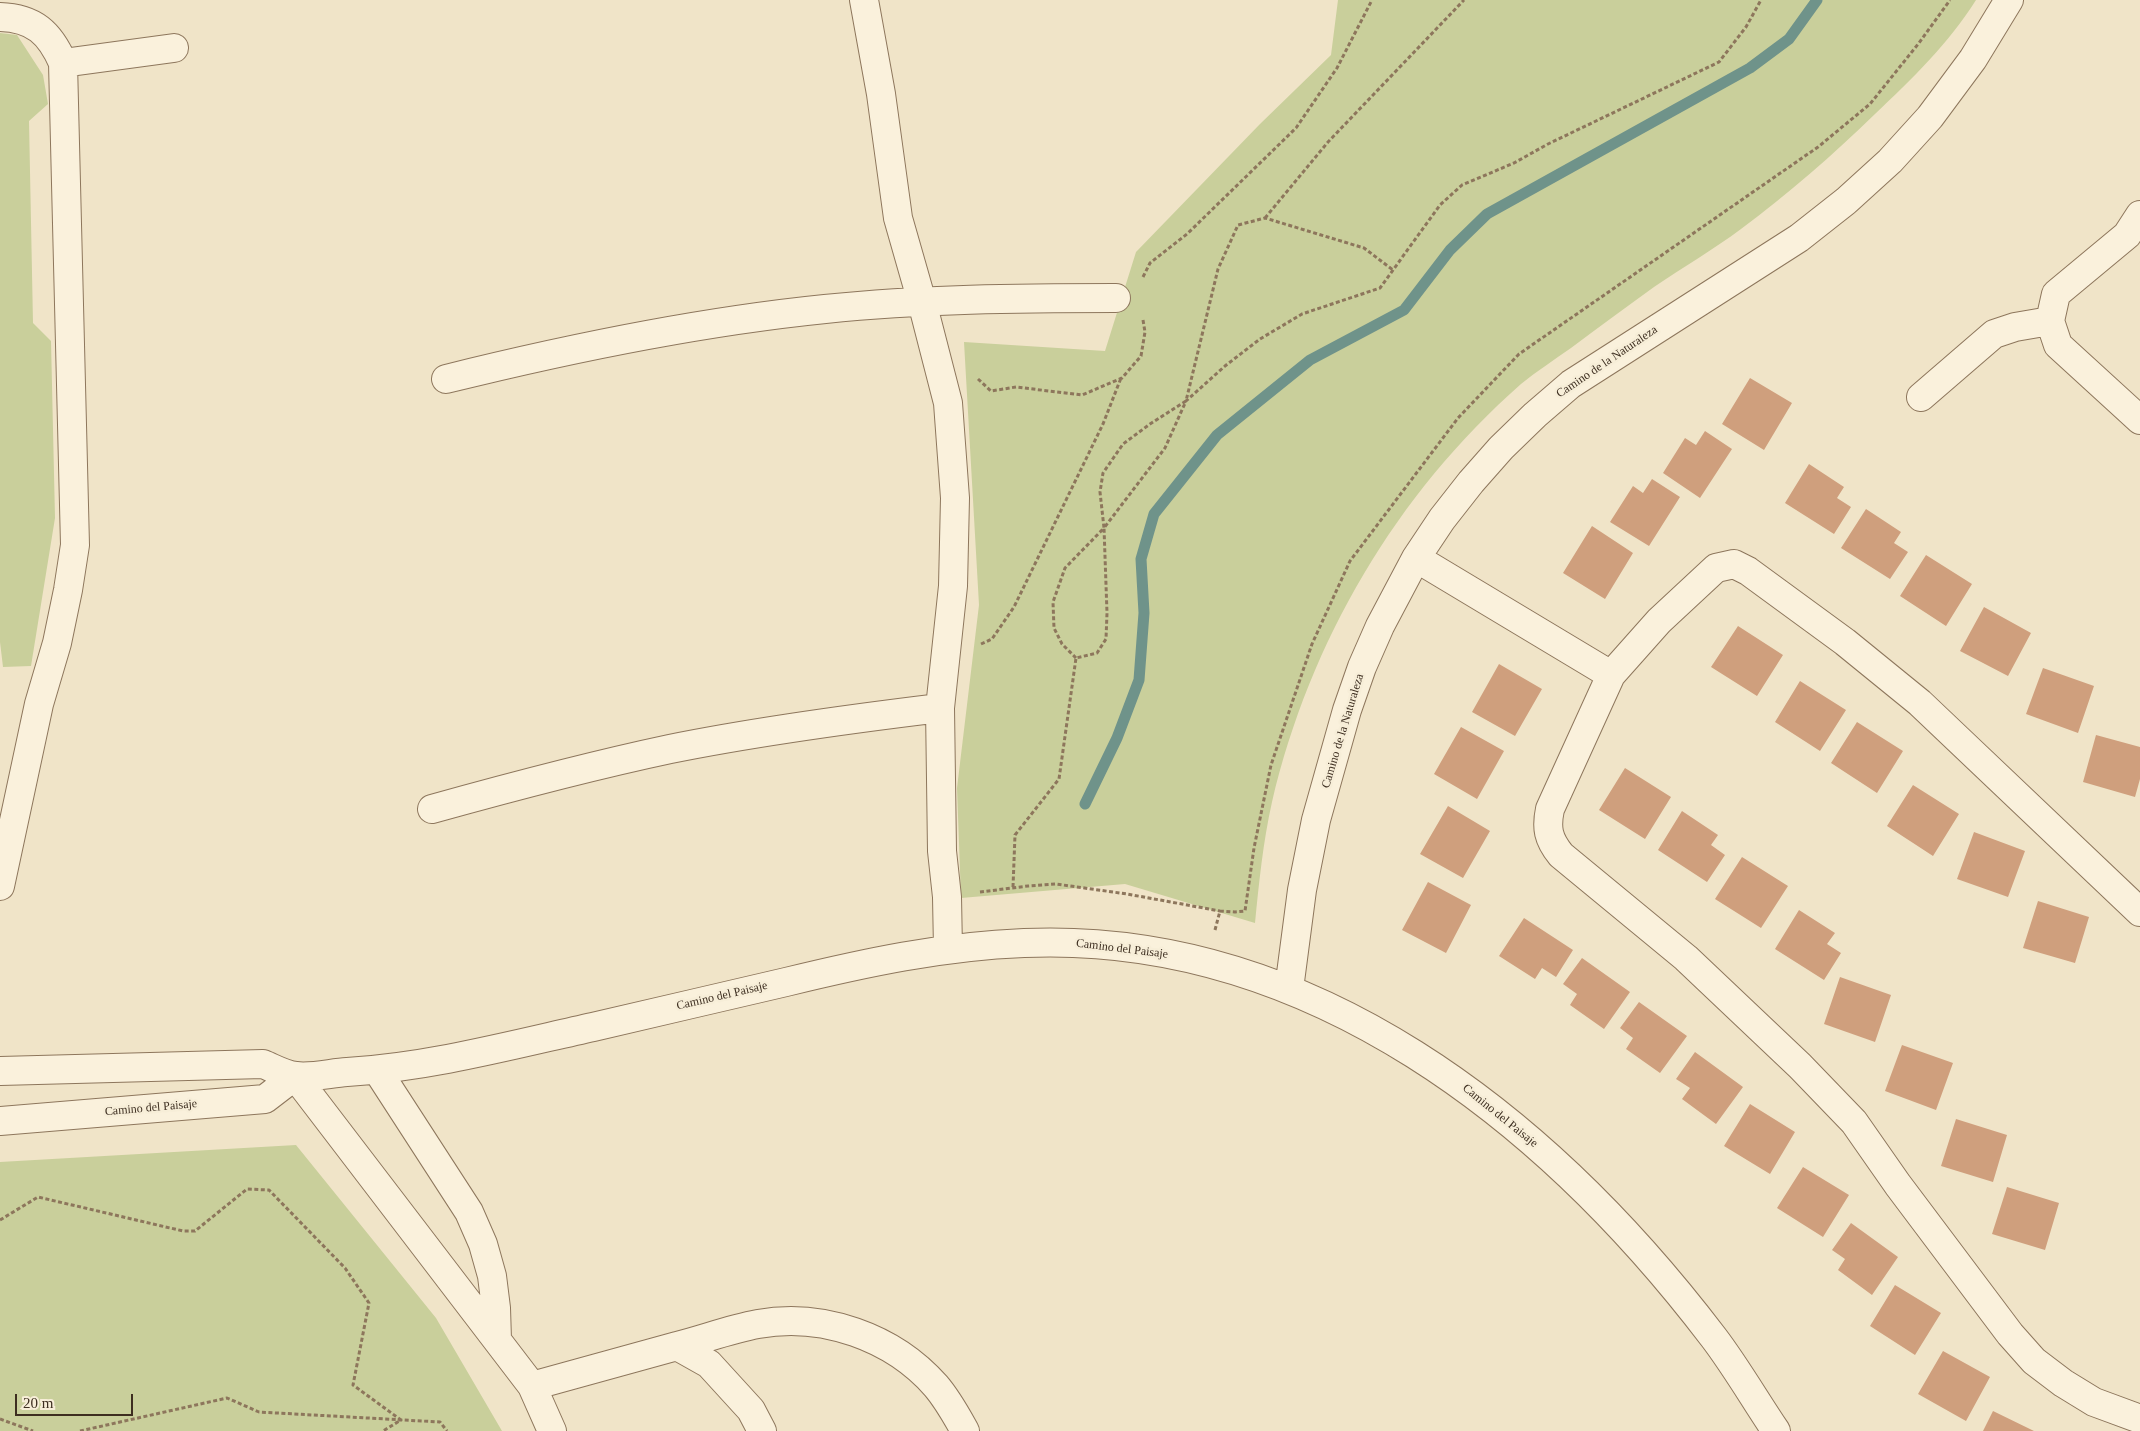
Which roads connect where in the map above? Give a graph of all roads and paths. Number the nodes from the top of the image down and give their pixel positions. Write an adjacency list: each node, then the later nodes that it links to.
1 (864, 0): 14 (street)
2 (1372, 0): 12 (path)
3 (1464, 0): 10 (path)
4 (1762, 0): 11 (path)
5 (2009, 0): 24 (street, Camino de la Naturaleza)
6 (0, 17): 8 (street)
7 (174, 48): 8 (street)
8 (63, 63): 30 (street)
9 (2140, 215): 16 (street)
10 (1264, 218): 11 (path); 21 (path)
11 (1393, 270): 21 (path)
12 (1140, 282)
13 (1116, 298): 14 (street)
14 (922, 302): 17 (street); 19 (street)
15 (1142, 317): 18 (path)
16 (2050, 321): 20 (street); 22 (street)
17 (939, 368): 18 (path); 26 (street)
18 (1122, 378): 26 (path)
19 (446, 379)
20 (1920, 397)
21 (1186, 401): 23 (path); 23 (path)
22 (2140, 420)
23 (1104, 528): 25 (path); 25 (path)
24 (1416, 558): 27 (street); 36 (street, Camino de la Naturaleza)
25 (1076, 658): 31 (path)
26 (945, 663): 28 (street)
27 (1611, 675): 34 (street); 46 (street)
28 (940, 708): 29 (street); 32 (street)
29 (432, 809)
30 (0, 886)
31 (1014, 888): 32 (path); 33 (path)
32 (947, 897): 35 (street)
33 (1220, 911)
34 (2140, 912)
35 (948, 949): 36 (street, Camino del Paisaje); 37 (street, Camino del Paisaje)
36 (1289, 989): 55 (street, Camino del Paisaje)
37 (377, 1070): 39 (street, Camino del Paisaje); 42 (street)
38 (0, 1071): 39 (street, Camino del Paisaje)
39 (295, 1076): 40 (street, Camino del Paisaje); 42 (street)
40 (0, 1121)
41 (0, 1220): 47 (path)
42 (497, 1340): 44 (street)
43 (677, 1346): 44 (street); 53 (street); 54 (street)
44 (532, 1386): 52 (street)
45 (0, 1419): 48 (path)
46 (2140, 1419)
47 (401, 1420): 49 (path); 50 (path); 51 (path)
48 (33, 1431)
49 (80, 1431)
50 (383, 1431)
51 (447, 1431)
52 (552, 1431)
53 (762, 1431)
54 (965, 1431)
55 (1776, 1431)

